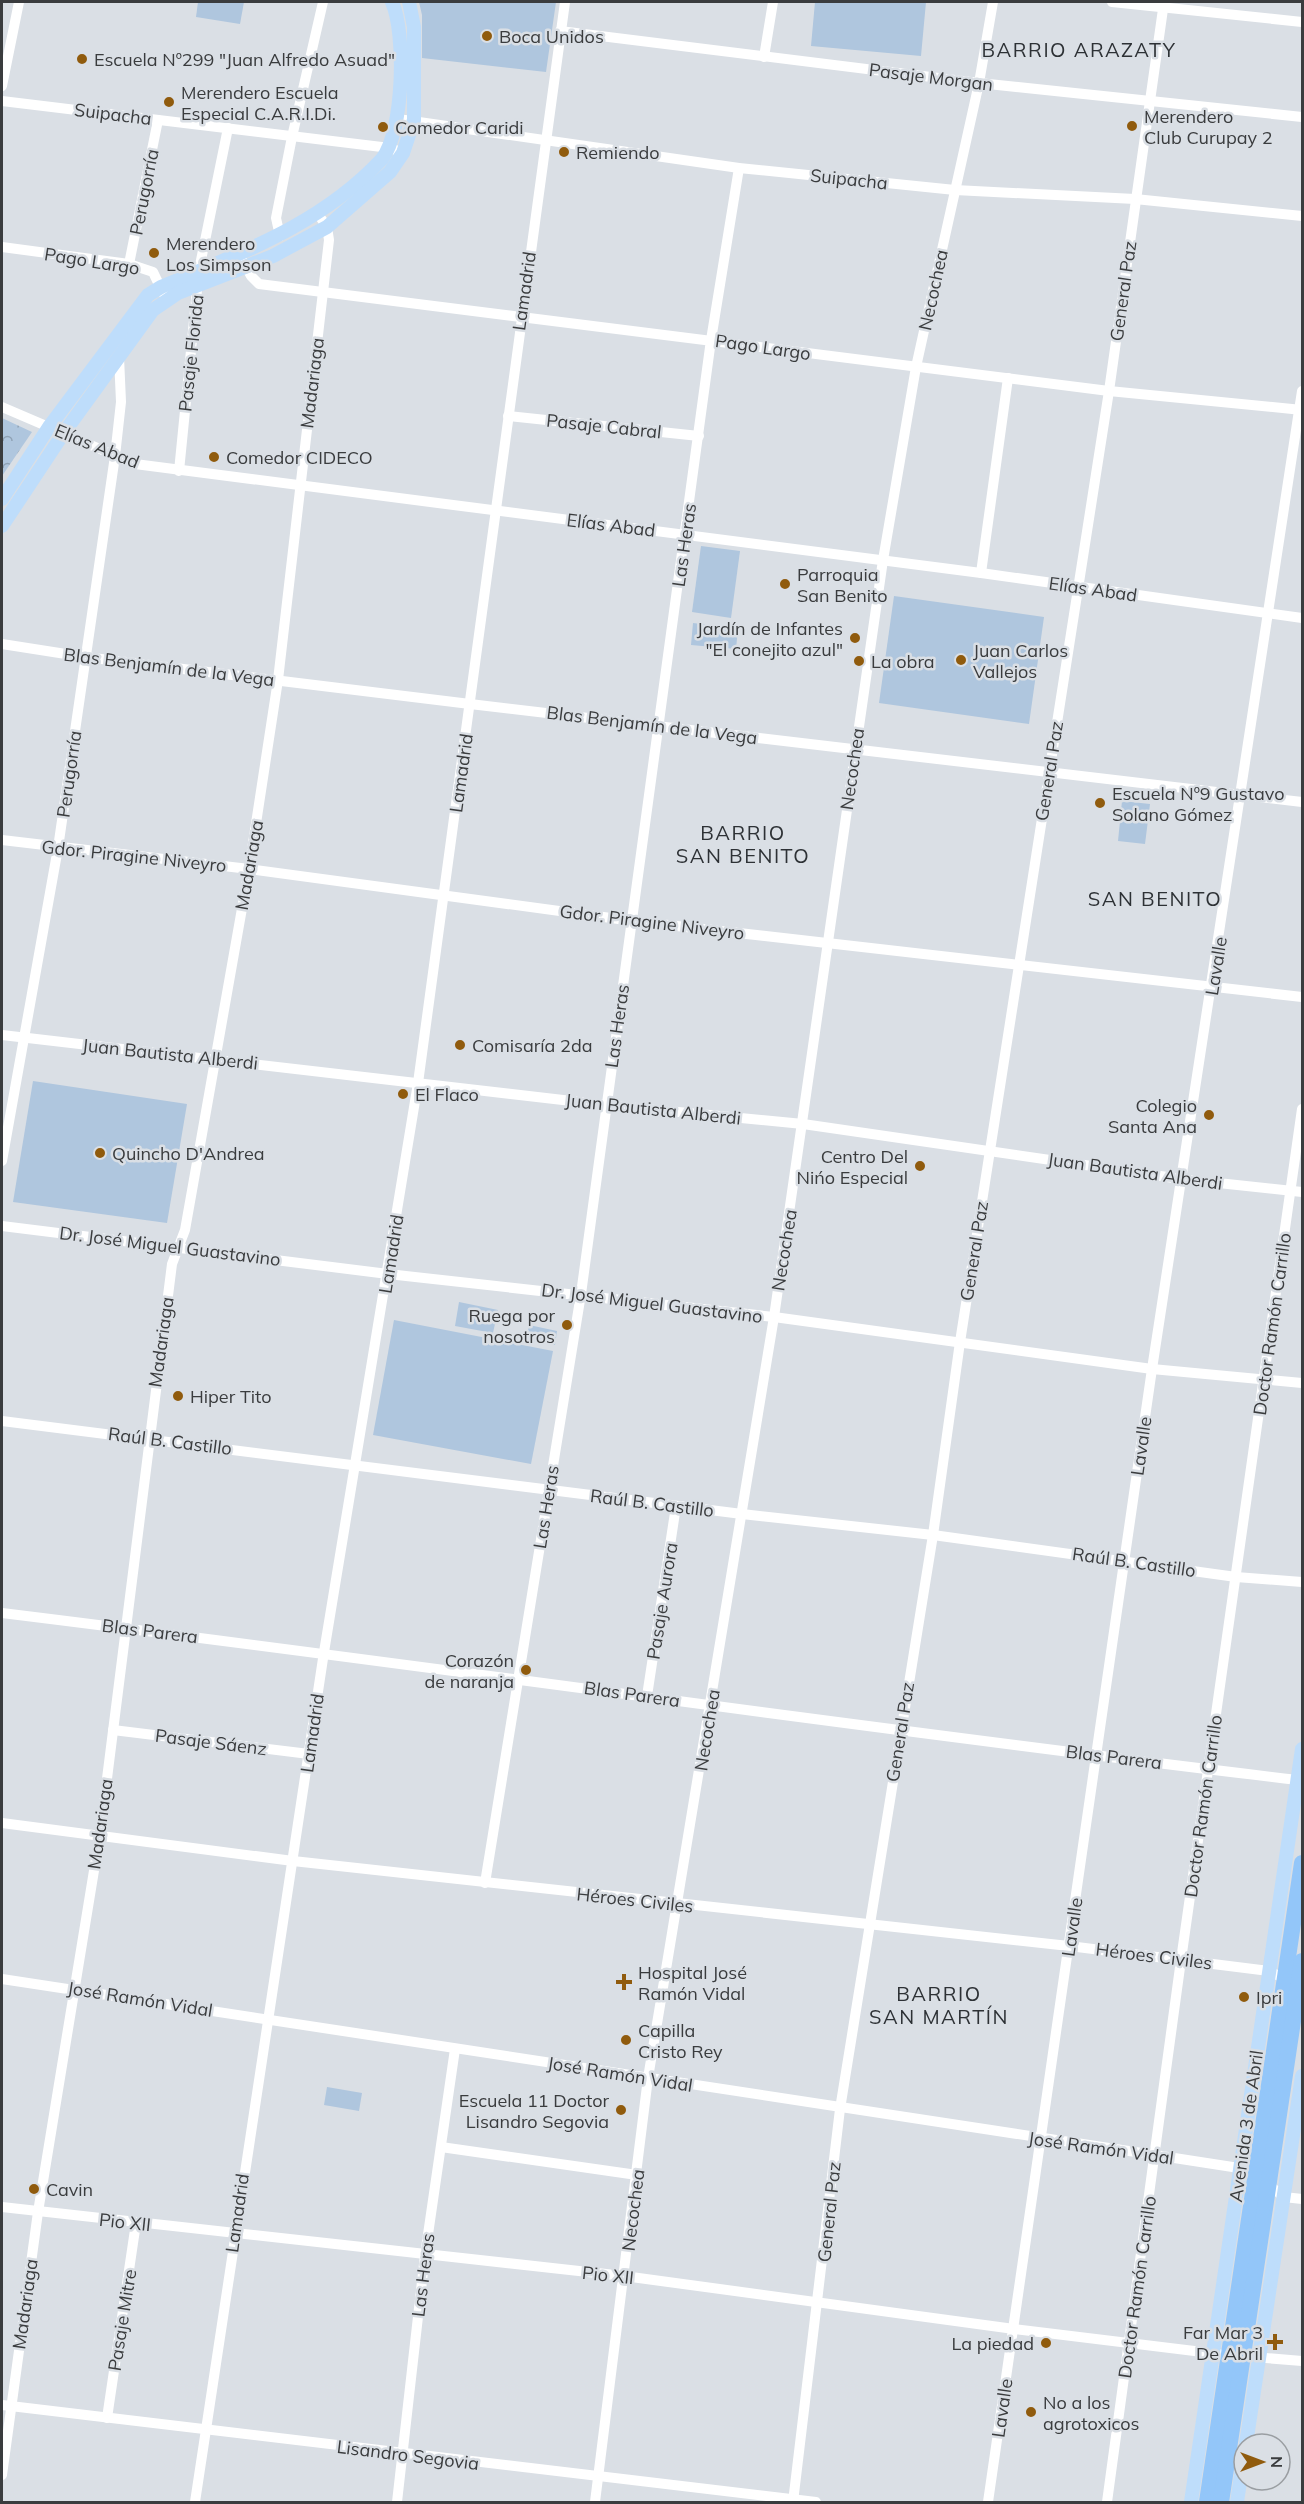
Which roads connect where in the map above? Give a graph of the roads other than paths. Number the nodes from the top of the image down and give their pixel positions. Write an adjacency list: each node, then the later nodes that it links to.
1 (19, 2): 12 (street)
2 (323, 2): 23 (street)
3 (392, 2): 19 (main road)
4 (409, 2): 21 (main road)
5 (565, 2): 11 (street, Lamadrid)
6 (772, 2): 13 (street)
7 (993, 2): 14 (street, Necochea)
8 (1112, 2): 9 (street)
9 (1164, 5): 10 (street); 17 (street, General Paz)
10 (1302, 22)
11 (560, 31): 13 (street, Pasaje Morgan); 24 (street, Lamadrid)
12 (6, 46): 15 (street)
13 (764, 57): 14 (street, Pasaje Morgan)
14 (979, 83): 17 (street, Pasaje Morgan); 27 (street, Necochea)
15 (2, 86)
16 (2, 101): 20 (street, Suipacha)
17 (1150, 101): 18 (street, Pasaje Morgan); 28 (street, General Paz)
18 (1302, 117)
19 (398, 119): 21 (street, Suipacha); 25 (main road)
20 (158, 120): 22 (street, Suipacha); 35 (street, Perugorría)
21 (414, 120): 24 (street, Suipacha); 25 (main road)
22 (228, 129): 23 (street, Suipacha); 37 (street, Pasaje Florida)
23 (292, 137): 25 (street, Suipacha); 32 (street)
24 (544, 141): 26 (street, Suipacha); 41 (street, Lamadrid)
25 (397, 151): 29 (main road); 31 (main road)
26 (740, 168): 27 (street, Suipacha); 42 (street, Las Heras)
27 (956, 190): 28 (street, Suipacha); 44 (street, Necochea)
28 (1135, 199): 30 (street, Suipacha); 46 (street, General Paz)
29 (318, 214): 31 (street); 32 (main road)
30 (1302, 216)
31 (327, 227): 36 (main road); 39 (street, Madariaga)
32 (280, 236): 34 (main road)
33 (2, 247): 35 (street, Pago Largo)
34 (241, 254): 36 (street); 37 (main road)
35 (129, 264): 40 (street, Pago Largo)
36 (246, 268): 38 (main road); 39 (street, Pago Largo)
37 (199, 270): 38 (street, Pasaje Florida); 40 (main road)
38 (199, 285): 40 (main road); 55 (street, Pasaje Florida)
39 (324, 291): 41 (street, Pago Largo); 56 (street, Madariaga)
40 (163, 293): 43 (main road); 51 (main road)
41 (521, 315): 42 (street, Pago Largo); 50 (street, Lamadrid)
42 (711, 340): 44 (street, Pago Largo); 53 (street, Las Heras)
43 (119, 357): 52 (main road); 54 (street, Perugorría)
44 (916, 368): 45 (street, Pago Largo); 61 (street, Necochea)
45 (1008, 378): 46 (street, Pago Largo); 62 (street)
46 (1109, 391): 49 (street, Pago Largo); 63 (street, General Paz)
47 (1302, 391): 49 (street, Lavalle)
48 (2, 407): 51 (street, Elías Abad)
49 (1301, 409): 64 (street, Lavalle)
50 (508, 416): 53 (street, Pasaje Cabral); 58 (street, Lamadrid)
51 (49, 427): 52 (street, Elías Abad); 57 (main road)
52 (63, 434): 54 (street, Elías Abad); 59 (main road)
53 (699, 436): 60 (street, Las Heras)
54 (114, 456): 55 (street, Elías Abad); 67 (street, Perugorría)
55 (179, 471): 56 (street, Elías Abad)
56 (299, 486): 58 (street, Elías Abad); 68 (street, Madariaga)
57 (2, 499)
58 (495, 512): 60 (street, Elías Abad); 69 (street, Lamadrid)
59 (2, 526)
60 (685, 534): 61 (street, Elías Abad); 70 (street, Las Heras)
61 (883, 560): 62 (street, Elías Abad); 71 (street, Necochea)
62 (981, 573): 63 (street, Elías Abad)
63 (1078, 587): 64 (street, Elías Abad); 72 (street, General Paz)
64 (1268, 614): 65 (street, Elías Abad); 73 (street, Lavalle)
65 (1302, 618)
66 (2, 644): 67 (street, Blas Benjamín de la Vega)
67 (85, 657): 68 (street, Blas Benjamín de la Vega); 76 (street, Perugorría)
68 (278, 680): 69 (street, Blas Benjamín de la Vega); 77 (street, Madariaga)
69 (470, 704): 70 (street, Blas Benjamín de la Vega); 78 (street, Lamadrid)
70 (659, 725): 71 (street, Blas Benjamín de la Vega); 79 (street, Las Heras)
71 (855, 748): 72 (street, Blas Benjamín de la Vega); 80 (street, Necochea)
72 (1048, 773): 73 (street, Blas Benjamín de la Vega); 81 (street, General Paz)
73 (1242, 796): 74 (street, Blas Benjamín de la Vega); 82 (street, Lavalle)
74 (1302, 802)
75 (2, 840): 76 (street, Gdor. Piragine Niveyro)
76 (58, 848): 77 (street, Gdor. Piragine Niveyro); 85 (street, Perugorría)
77 (249, 869): 78 (street, Gdor. Piragine Niveyro); 86 (street, Madariaga)
78 (443, 896): 79 (street, Gdor. Piragine Niveyro); 87 (street, Lamadrid)
79 (633, 921): 80 (street, Gdor. Piragine Niveyro); 88 (street, Las Heras)
80 (829, 943): 81 (street, Gdor. Piragine Niveyro); 90 (street, Necochea)
81 (1020, 965): 82 (street, Gdor. Piragine Niveyro); 91 (street, General Paz)
82 (1212, 987): 83 (street, Gdor. Piragine Niveyro); 93 (street, Lavalle)
83 (1302, 997)
84 (2, 1035): 85 (street, Juan Bautista Alberdi)
85 (23, 1037): 86 (street, Juan Bautista Alberdi); 92 (street, Perugorría)
86 (214, 1058): 87 (street, Juan Bautista Alberdi); 97 (street, Madariaga)
87 (418, 1083): 88 (street, Juan Bautista Alberdi); 98 (street, Lamadrid)
88 (606, 1106): 90 (street, Juan Bautista Alberdi); 99 (street, Las Heras)
89 (1302, 1109): 94 (street, Doctor Ramón Carrillo)
90 (803, 1124): 91 (street, Juan Bautista Alberdi); 100 (street, Necochea)
91 (990, 1150): 93 (street, Juan Bautista Alberdi); 101 (street, General Paz)
92 (2, 1161)
93 (1182, 1179): 94 (street, Juan Bautista Alberdi); 102 (street, Lavalle)
94 (1291, 1192): 95 (street, Juan Bautista Alberdi); 103 (street, Doctor Ramón Carrillo)
95 (1302, 1192)
96 (2, 1226): 97 (street, Dr. José Miguel Guastavino)
97 (178, 1247): 98 (street, Dr. José Miguel Guastavino); 106 (street, Madariaga)
98 (388, 1274): 99 (street, Dr. José Miguel Guastavino); 107 (street, Lamadrid)
99 (581, 1294): 100 (street, Dr. José Miguel Guastavino); 108 (street, Las Heras)
100 (774, 1317): 101 (street, Dr. José Miguel Guastavino); 110 (street, Necochea)
101 (960, 1342): 102 (street, Dr. José Miguel Guastavino); 111 (street, General Paz)
102 (1152, 1369): 103 (street, Dr. José Miguel Guastavino); 112 (street, Lavalle)
103 (1266, 1378): 104 (street, Dr. José Miguel Guastavino); 113 (street, Doctor Ramón Carrillo)
104 (1302, 1383)
105 (2, 1421): 106 (street, Raúl B. Castillo)
106 (148, 1438): 107 (street, Raúl B. Castillo); 116 (street, Madariaga)
107 (354, 1463): 108 (street, Raúl B. Castillo); 117 (street, Lamadrid)
108 (548, 1490): 109 (street, Raúl B. Castillo); 118 (street, Las Heras)
109 (676, 1506): 110 (street, Raúl B. Castillo); 119 (street, Pasaje Aurora)
110 (742, 1514): 111 (street, Raúl B. Castillo); 120 (street, Necochea)
111 (933, 1535): 112 (street, Raúl B. Castillo); 121 (street, General Paz)
112 (1124, 1561): 113 (street, Raúl B. Castillo); 125 (street, Lavalle)
113 (1236, 1577): 114 (street, Raúl B. Castillo); 126 (street, Doctor Ramón Carrillo)
114 (1302, 1582)
115 (2, 1612): 116 (street, Blas Parera)
116 (126, 1628): 117 (street, Blas Parera); 122 (street, Madariaga)
117 (324, 1652): 118 (street, Blas Parera); 124 (street, Lamadrid)
118 (517, 1678): 119 (street, Blas Parera); 133 (street, Las Heras)
119 (647, 1696): 120 (street, Blas Parera)
120 (711, 1705): 121 (street, Blas Parera); 134 (street, Necochea)
121 (901, 1728): 125 (street, Blas Parera); 135 (street, General Paz)
122 (113, 1730): 124 (street, Pasaje Sáenz); 129 (street, Madariaga)
123 (1302, 1749): 127 (main road, Avenida 3 de Abril)
124 (309, 1754): 130 (street, Lamadrid)
125 (1096, 1755): 126 (street, Blas Parera); 136 (street, Lavalle)
126 (1209, 1770): 127 (street, Blas Parera); 137 (street, Doctor Ramón Carrillo)
127 (1298, 1780): 132 (main road, Avenida 3 de Abril)
128 (2, 1823): 129 (street, Héroes Civiles)
129 (100, 1834): 130 (street, Héroes Civiles); 142 (street, Madariaga)
130 (293, 1861): 133 (street, Héroes Civiles); 143 (street, Lamadrid)
131 (1302, 1874): 132 (street); 141 (highway, Avenida 3 de Abril)
132 (1283, 1877): 139 (main road, Avenida 3 de Abril)
133 (485, 1883): 134 (street, Héroes Civiles)
134 (678, 1905): 135 (street, Héroes Civiles); 146 (street, Necochea)
135 (869, 1924): 136 (street, Héroes Civiles); 147 (street, General Paz)
136 (1069, 1946): 137 (street, Héroes Civiles); 148 (street, Lavalle)
137 (1181, 1960): 139 (street, Héroes Civiles); 150 (street, Doctor Ramón Carrillo)
138 (1302, 1961): 141 (highway, Avenida 3 de Abril)
139 (1269, 1971): 141 (street, Héroes Civiles); 151 (main road, Avenida 3 de Abril)
140 (2, 1979): 142 (street, José Ramón Vidal)
141 (1296, 1985): 153 (highway, Avenida 3 de Abril)
142 (75, 1989): 143 (street, José Ramón Vidal); 157 (street, Madariaga)
143 (266, 2019): 144 (street, José Ramón Vidal); 159 (street, Lamadrid)
144 (455, 2049): 146 (street, José Ramón Vidal); 149 (street, Las Heras)
145 (1302, 2076): 154 (main road, Avenida 3 de Abril)
146 (648, 2078): 147 (street, José Ramón Vidal); 152 (street, Necochea)
147 (840, 2109): 148 (street, José Ramón Vidal); 162 (street, General Paz)
148 (1039, 2139): 150 (street, José Ramón Vidal); 163 (street, Lavalle)
149 (441, 2147): 152 (street); 160 (street, Las Heras)
150 (1155, 2155): 151 (street, José Ramón Vidal); 164 (street, Doctor Ramón Carrillo)
151 (1239, 2168): 153 (street, José Ramón Vidal); 165 (main road, Avenida 3 de Abril)
152 (637, 2175): 161 (street, Necochea)
153 (1262, 2181): 154 (street, José Ramón Vidal); 165 (highway, Avenida 3 de Abril)
154 (1284, 2197): 155 (street); 165 (main road, Avenida 3 de Abril)
155 (1302, 2199)
156 (2, 2207): 157 (street, Pio XII)
157 (38, 2212): 158 (street, Pio XII); 167 (street, Madariaga)
158 (136, 2223): 159 (street, Pio XII); 168 (street, Pasaje Mitre)
159 (234, 2235): 160 (street, Pio XII); 169 (street, Lamadrid)
160 (425, 2255): 161 (street, Pio XII); 171 (street, Las Heras)
161 (624, 2277): 162 (street, Pio XII); 173 (street, Necochea)
162 (819, 2301): 163 (street, Pio XII); 174 (street, General Paz)
163 (1014, 2330): 164 (street, Pio XII); 179 (street, Lavalle)
164 (1129, 2343): 165 (street, Pio XII); 180 (street, Doctor Ramón Carrillo)
165 (1236, 2355): 166 (street, Pio XII); 170 (main road, Avenida 3 de Abril); 181 (main road, Avenida 3 de Abril); 182 (highway, Avenida 3 de Abril); 183 (highway, Avenida 3 de Abril)
166 (1302, 2361)
167 (6, 2406): 168 (street, Lisandro Segovia); 172 (street, Madariaga)
168 (107, 2418): 169 (street, Lisandro Segovia)
169 (204, 2429): 171 (street, Lisandro Segovia); 175 (street, Lamadrid)
170 (1245, 2432)
171 (403, 2455): 173 (street, Lisandro Segovia); 176 (street, Las Heras)
172 (2, 2475)
173 (599, 2478): 174 (street, Lisandro Segovia); 177 (street, Necochea)
174 (793, 2501): 178 (street, Lisandro Segovia)
175 (195, 2502)
176 (397, 2502)
177 (595, 2502)
178 (816, 2502)
179 (988, 2502)
180 (1107, 2502)
181 (1191, 2502)
182 (1207, 2502)
183 (1221, 2502)

